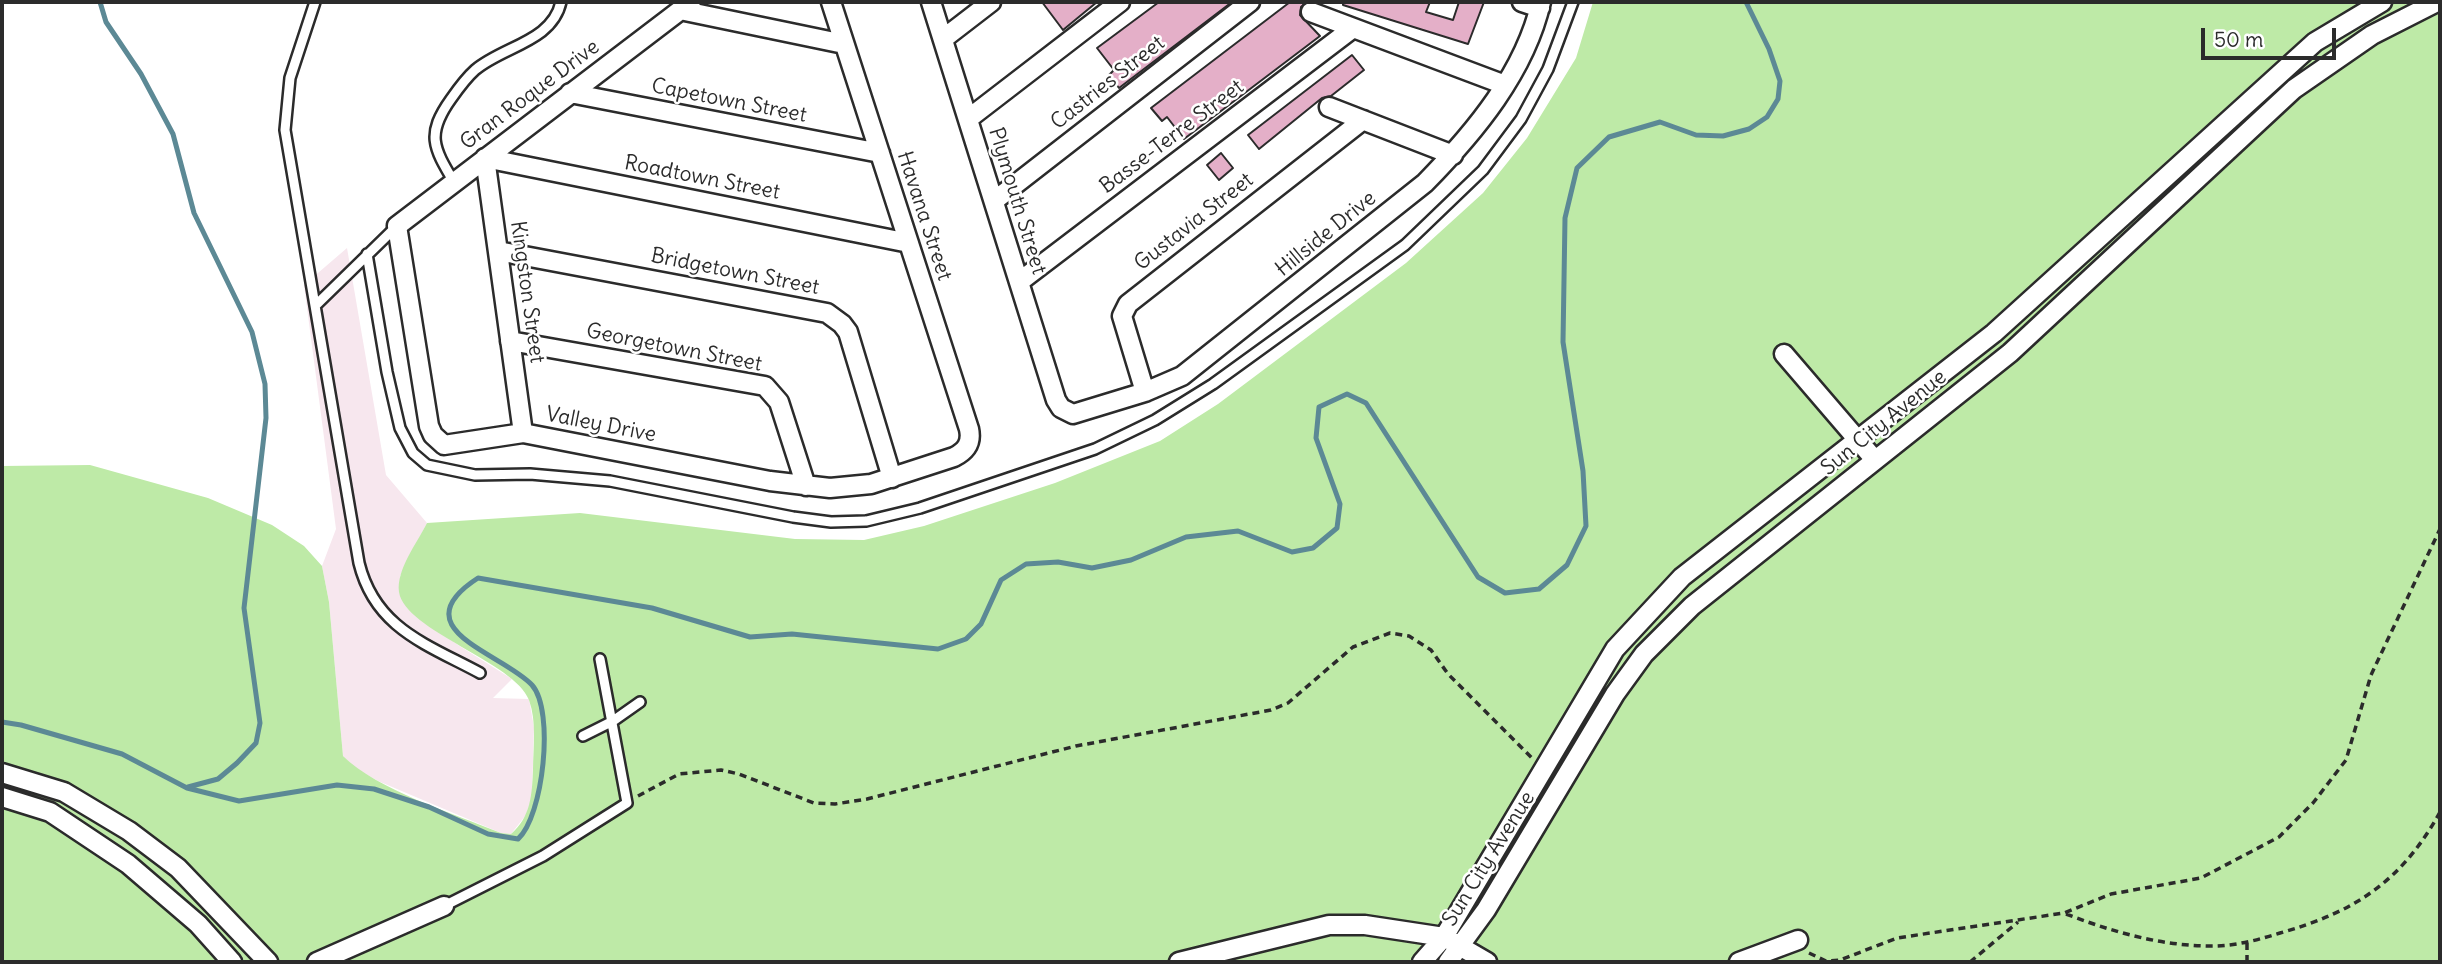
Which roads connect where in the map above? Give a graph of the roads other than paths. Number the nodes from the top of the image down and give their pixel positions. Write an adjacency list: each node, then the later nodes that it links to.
1 (315, 2): 35 (lane)
2 (561, 2): 28 (lane)
3 (831, 2): 18 (street, Havana Street)
4 (931, 2): 16 (street, Plymouth Street)
5 (991, 2): 16 (street)
6 (1120, 2): 23 (street)
7 (1250, 2): 29 (street, Castries Street)
8 (1522, 2): 12 (street)
9 (1573, 2): 33 (lane)
10 (2382, 2): 17 (street, Sun City Avenue)
11 (2437, 2): 19 (street, Sun City Avenue)
12 (1540, 5): 20 (street, Hillside Drive)
13 (686, 6): 18 (street); 21 (street, Gran Roque Drive)
14 (1311, 12): 15 (street)
15 (1353, 28): 20 (street); 34 (street, Basse-Terre Street)
16 (943, 39): 23 (street, Plymouth Street)
17 (2315, 41): 19 (street); 41 (street, Sun City Avenue)
18 (844, 44): 25 (street, Havana Street)
19 (2331, 61): 43 (street, Sun City Avenue)
20 (1505, 85): 26 (street, Hillside Drive)
21 (570, 93): 25 (street, Capetown Street); 27 (street, Gran Roque Drive)
22 (1329, 107): 24 (street)
23 (968, 119): 29 (street, Plymouth Street)
24 (1363, 120): 26 (street); 38 (street, Gustavia Street)
25 (880, 153): 31 (street, Havana Street)
26 (1453, 155): 38 (street, Hillside Drive)
27 (485, 158): 28 (street, Gran Roque Drive); 31 (street, Roadtown Street); 32 (street, Kingston Street)
28 (454, 182): 30 (street, Gran Roque Drive)
29 (994, 201): 34 (street, Plymouth Street)
30 (397, 226): 33 (lane); 40 (street, Valley Drive)
31 (909, 243): 42 (street, Havana Street)
32 (498, 251): 36 (street, Kingston Street); 44 (street, Bridgetown Street)
33 (368, 254): 35 (lane)
34 (1019, 282): 39 (street, Plymouth Street)
35 (316, 305): 47 (lane)
36 (510, 341): 40 (street, Kingston Street); 45 (street, Georgetown Street)
37 (1784, 354): 41 (street)
38 (1145, 392): 39 (street, Hillside Drive)
39 (1064, 411)
40 (523, 433): 45 (street, Valley Drive)
41 (1857, 440): 43 (street); 54 (street, Sun City Avenue)
42 (968, 446): 44 (street, Valley Drive)
43 (1875, 460): 56 (street, Sun City Avenue)
44 (892, 478): 45 (street, Valley Drive)
45 (806, 486)
46 (600, 659): 49 (lane)
47 (480, 673)
48 (640, 702): 49 (lane)
49 (613, 721): 50 (lane); 53 (lane)
50 (583, 736)
51 (2, 774): 58 (street)
52 (2, 797): 57 (street)
53 (444, 906): 59 (street)
54 (1444, 937): 56 (street); 60 (street); 61 (street, Sun City Avenue)
55 (1798, 940): 64 (street)
56 (1462, 946): 62 (street, Sun City Avenue); 63 (street)
57 (232, 962)
58 (268, 962)
59 (317, 962)
60 (1179, 962)
61 (1422, 962)
62 (1448, 962)
63 (1487, 962)
64 (1739, 962)

